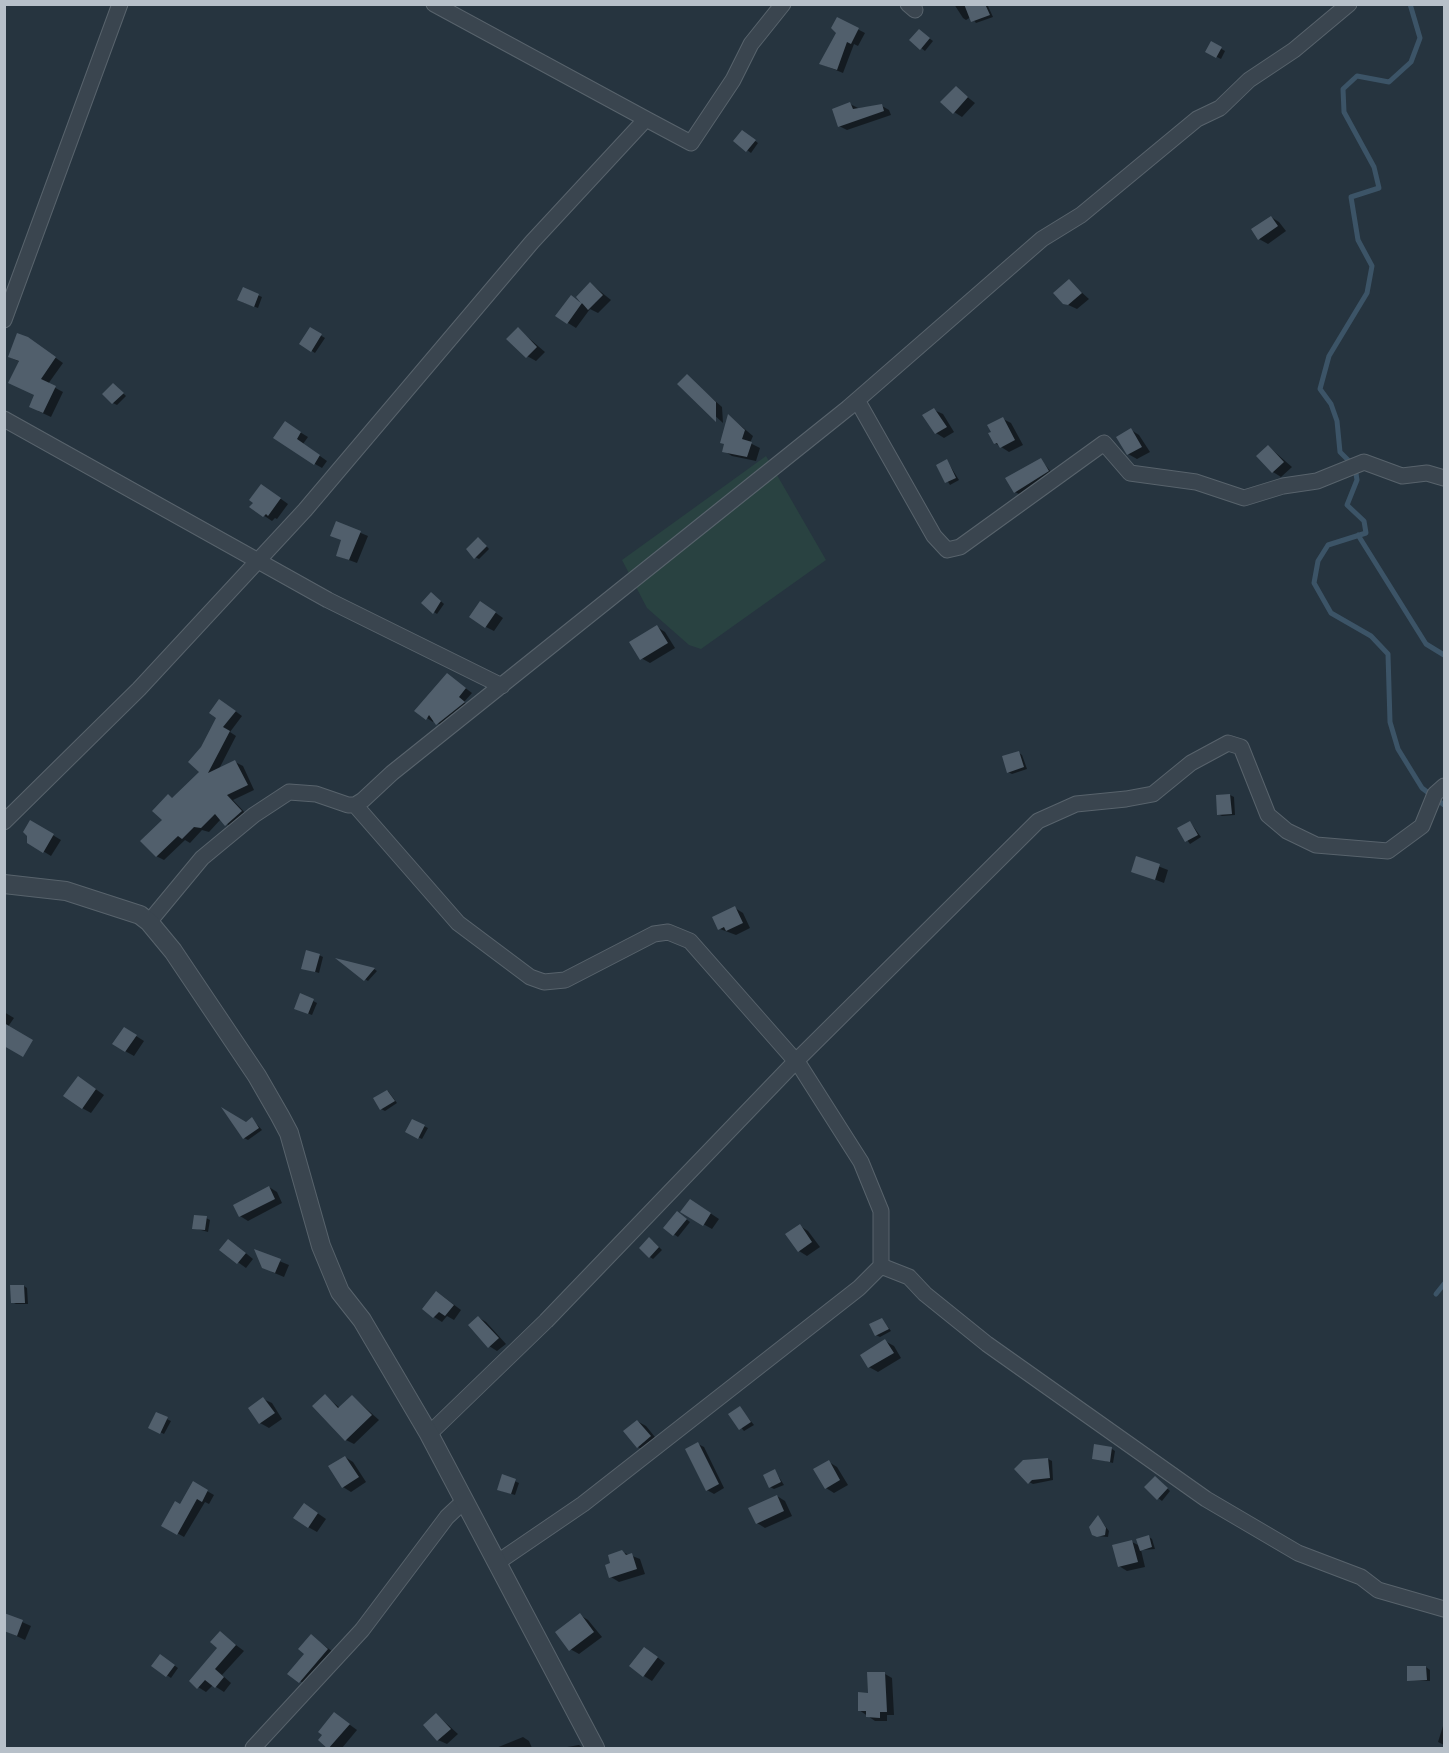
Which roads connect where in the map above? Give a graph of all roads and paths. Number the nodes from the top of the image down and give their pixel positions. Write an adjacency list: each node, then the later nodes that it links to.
1 (120, 4): 6 (street)
2 (434, 4): 5 (street)
3 (783, 4): 5 (street)
4 (1349, 4): 7 (street)
5 (646, 119): 10 (street)
6 (4, 320)
7 (857, 400): 9 (street); 11 (street)
8 (4, 419): 10 (street)
9 (1444, 478)
10 (256, 560): 11 (street); 14 (street)
11 (502, 686): 13 (street)
12 (1444, 786): 17 (street)
13 (354, 805): 16 (street); 17 (street)
14 (4, 822)
15 (4, 884): 16 (street)
16 (149, 922): 19 (street)
17 (796, 1061): 18 (street); 19 (street)
18 (881, 1266): 21 (street); 22 (street)
19 (429, 1434): 20 (street)
20 (464, 1501): 21 (street); 23 (street)
21 (498, 1562): 24 (street)
22 (1444, 1609)
23 (254, 1749)
24 (595, 1749)

